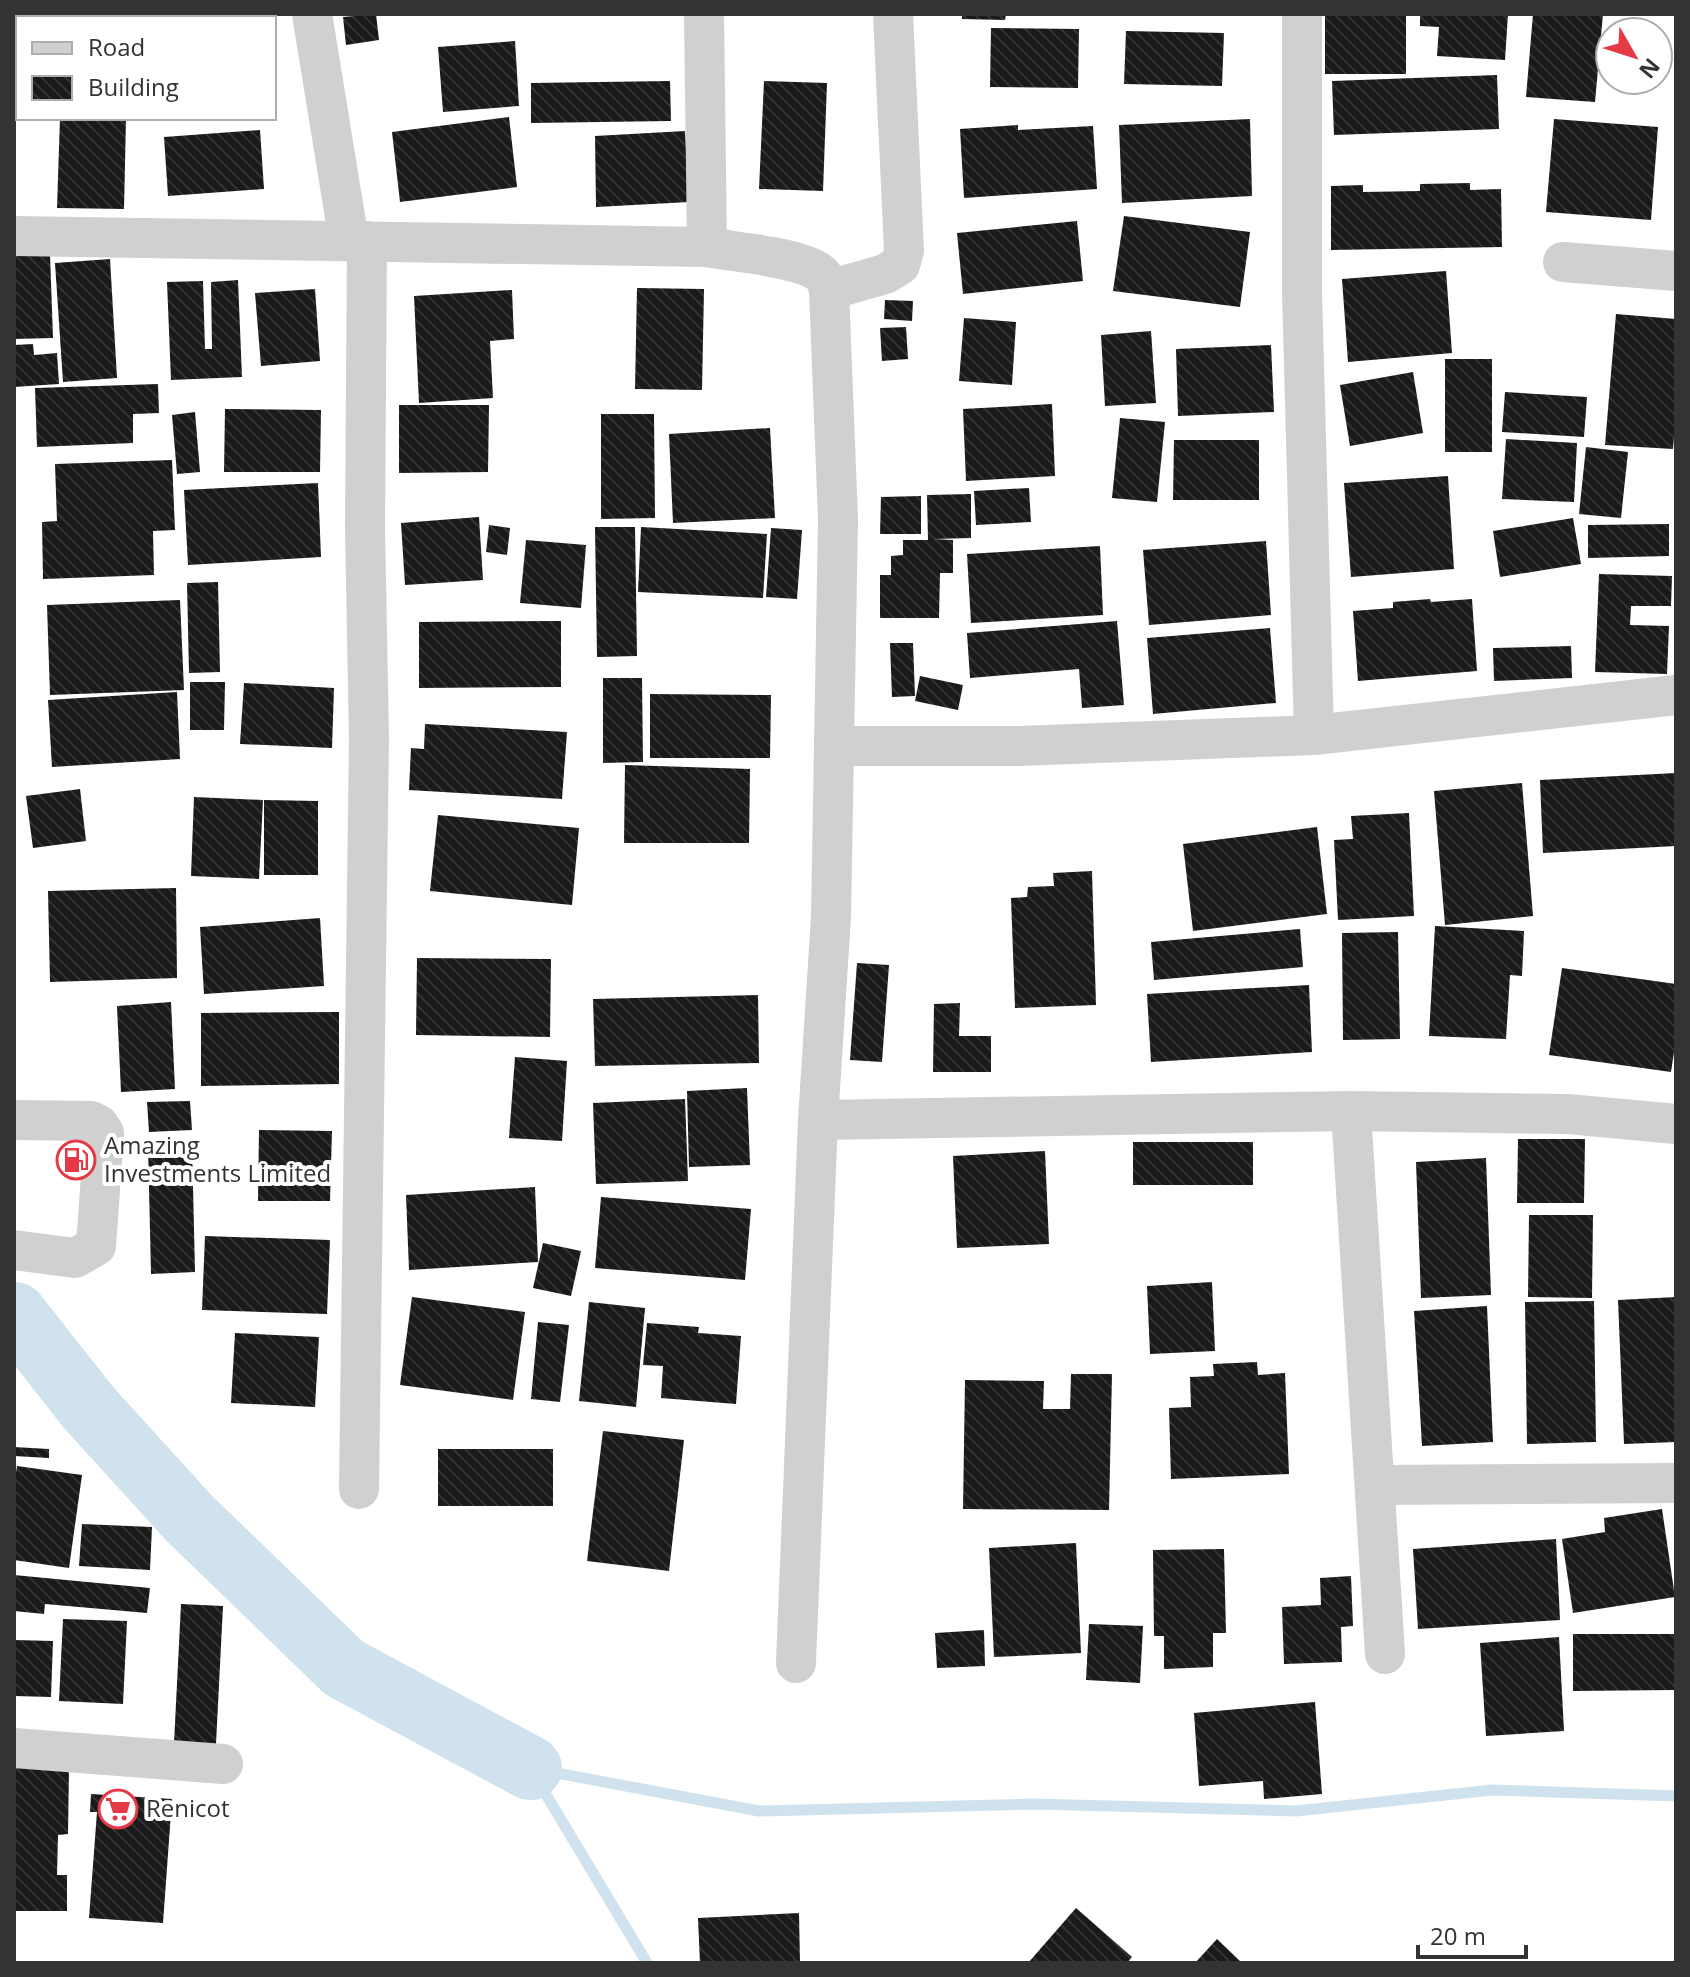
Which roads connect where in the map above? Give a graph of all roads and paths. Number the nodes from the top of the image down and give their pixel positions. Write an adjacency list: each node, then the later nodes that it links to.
1 (312, 14): 6 (street)
2 (704, 14): 7 (street)
3 (893, 14): 10 (street)
4 (1302, 14): 12 (street)
5 (14, 236): 6 (street)
6 (358, 241): 7 (street); 21 (street)
7 (707, 247): 10 (street)
8 (1563, 262): 9 (street)
9 (1676, 271)
10 (829, 290): 13 (street)
11 (1676, 695): 12 (street)
12 (1314, 735): 13 (street)
13 (834, 746): 16 (street)
14 (1351, 1111): 16 (street); 17 (street); 20 (street)
15 (14, 1120): 18 (street)
16 (818, 1120): 23 (street)
17 (1676, 1124)
18 (14, 1250)
19 (1676, 1483): 20 (street)
20 (1375, 1485): 22 (street)
21 (359, 1489)
22 (1385, 1654)
23 (796, 1663)
24 (14, 1748): 25 (street)
25 (223, 1764)

